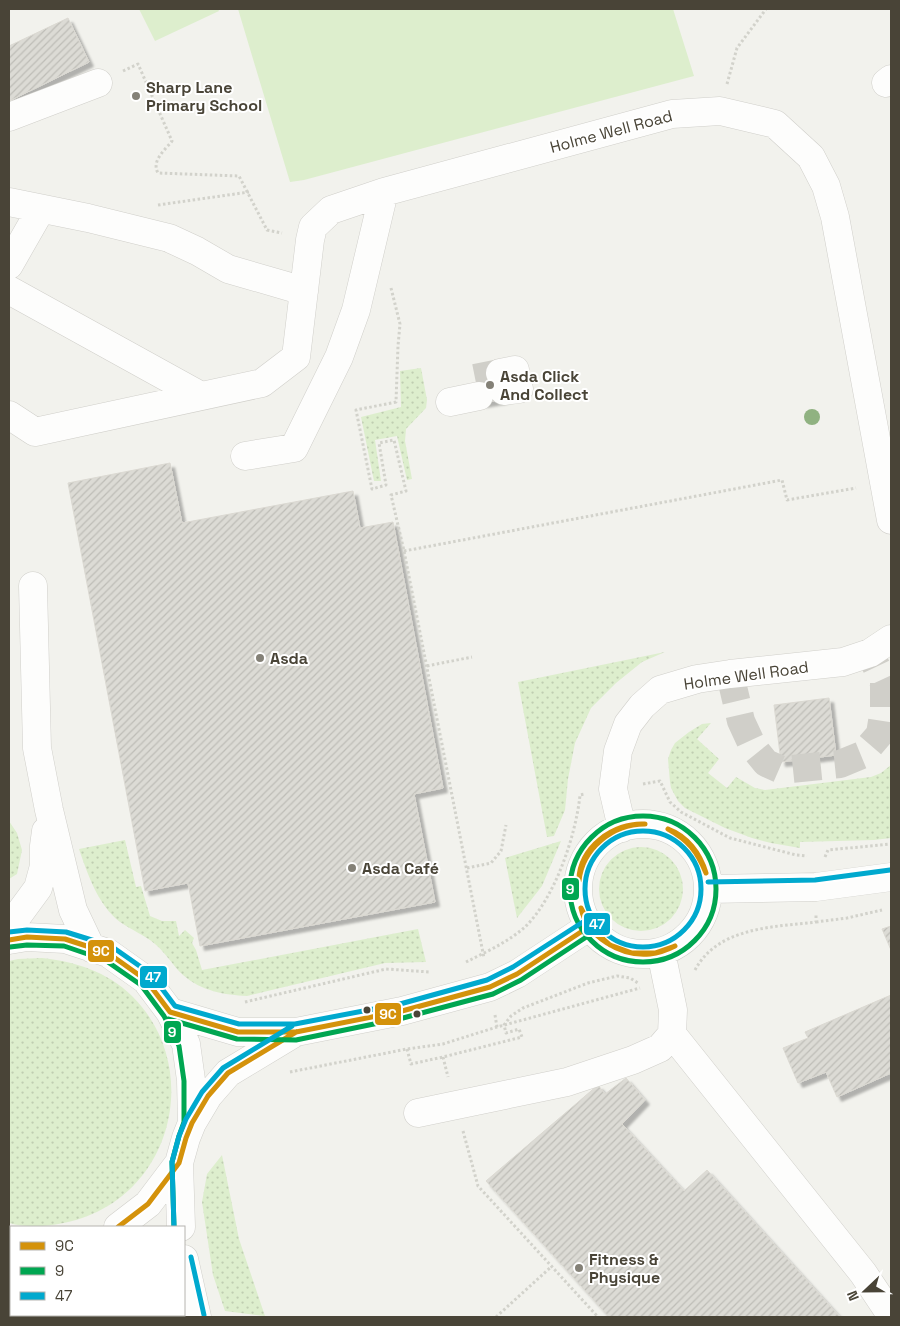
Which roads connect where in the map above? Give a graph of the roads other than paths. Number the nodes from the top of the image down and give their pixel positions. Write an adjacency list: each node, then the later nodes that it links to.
1 (98, 83): 2 (street)
2 (9, 117)
3 (384, 192): 8 (street, Holme Well Road); 13 (street); 14 (street, Holme Well Road)
4 (9, 202): 5 (street)
5 (41, 209): 6 (street); 8 (street)
6 (9, 265)
7 (9, 290): 11 (street)
8 (304, 291): 11 (street, Holme Well Road)
9 (499, 383): 10 (street)
10 (448, 393)
11 (201, 396): 12 (street, Holme Well Road)
12 (9, 415)
13 (245, 456)
14 (891, 520)
15 (33, 586): 17 (street)
16 (891, 639): 18 (street, Holme Well Road)
17 (49, 810): 21 (street); 24 (street)
18 (622, 828): 20 (street); 22 (street)
19 (891, 878): 20 (street)
20 (708, 888): 25 (street)
21 (9, 925)
22 (590, 926): 25 (street); 27 (street)
23 (9, 940): 24 (street)
24 (91, 948): 26 (street)
25 (661, 952): 28 (street)
26 (170, 1012): 27 (street); 30 (street)
27 (296, 1032): 30 (street)
28 (672, 1034): 29 (street); 35 (street)
29 (418, 1113)
30 (192, 1123): 31 (street)
31 (179, 1163): 32 (street); 33 (street)
32 (119, 1226)
33 (181, 1226)
34 (185, 1263): 36 (street)
35 (891, 1315)
36 (197, 1317)

